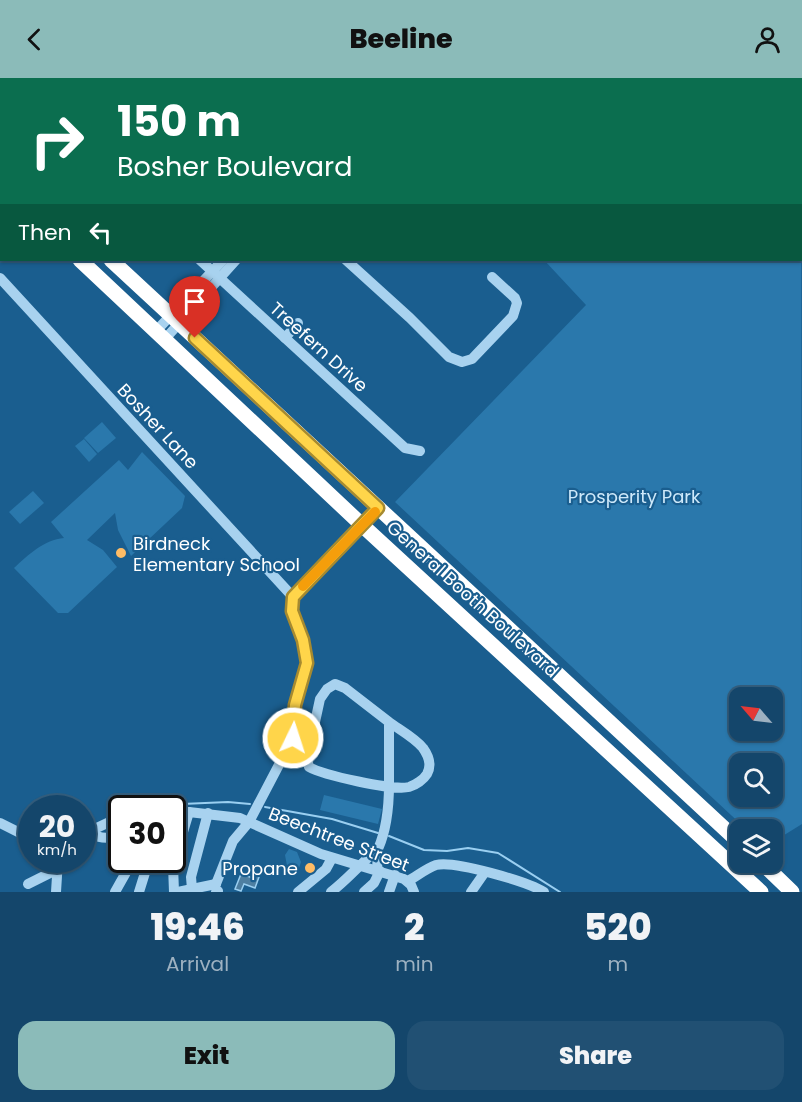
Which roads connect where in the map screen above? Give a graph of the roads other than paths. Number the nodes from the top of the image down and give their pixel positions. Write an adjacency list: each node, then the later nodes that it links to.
1 (81, 261): 12 (highway, General Booth Boulevard)
2 (112, 261): 10 (highway, General Booth Boulevard)
3 (201, 261): 7 (street, Treefern Drive)
4 (222, 261): 7 (street)
5 (235, 261): 7 (street)
6 (347, 261): 8 (street)
7 (216, 274): 10 (street); 13 (street, Treefern Drive)
8 (492, 277)
9 (0, 278): 17 (street, Bosher Lane)
10 (175, 320): 12 (street); 15 (highway, General Booth Boulevard)
11 (298, 323): 13 (street)
12 (161, 334): 16 (highway, General Booth Boulevard)
13 (285, 338): 14 (street, Treefern Drive)
14 (420, 451)
15 (378, 508): 16 (street); 25 (highway, General Booth Boulevard)
16 (363, 526): 17 (street); 54 (highway, General Booth Boulevard)
17 (293, 597): 22 (street)
18 (389, 722): 19 (street); 19 (street); 19 (street)
19 (389, 788): 26 (street)
20 (187, 812): 21 (street); 45 (street)
21 (208, 813): 22 (street); 40 (street)
22 (249, 822): 27 (street, Beechtree Street); 41 (street, Beechtree Street)
23 (0, 823): 24 (street)
24 (18, 832)
25 (729, 833)
26 (378, 849): 28 (street); 29 (street)
27 (333, 858): 28 (street, Beechtree Street); 46 (street)
28 (358, 866): 29 (street, Beechtree Street); 47 (street)
29 (379, 871): 36 (street, Beechtree Street); 48 (street)
30 (485, 872): 37 (street); 38 (street); 51 (street)
31 (45, 873): 39 (street)
32 (57, 873): 42 (street)
33 (126, 873): 43 (street)
34 (145, 873): 44 (street)
35 (772, 873): 55 (highway)
36 (395, 875): 38 (street, Beechtree Street); 49 (street)
37 (513, 880): 52 (street); 53 (street)
38 (408, 881): 50 (street, Beechtree Street)
39 (28, 884)
40 (192, 889): 41 (street, Beechtree Street); 45 (street, Beechtree Street)
41 (218, 890)
42 (56, 892)
43 (115, 892)
44 (139, 892)
45 (176, 892)
46 (298, 892)
47 (331, 892)
48 (364, 892)
49 (389, 892)
50 (414, 892)
51 (471, 892)
52 (509, 892)
53 (544, 892)
54 (761, 892)
55 (792, 892)

